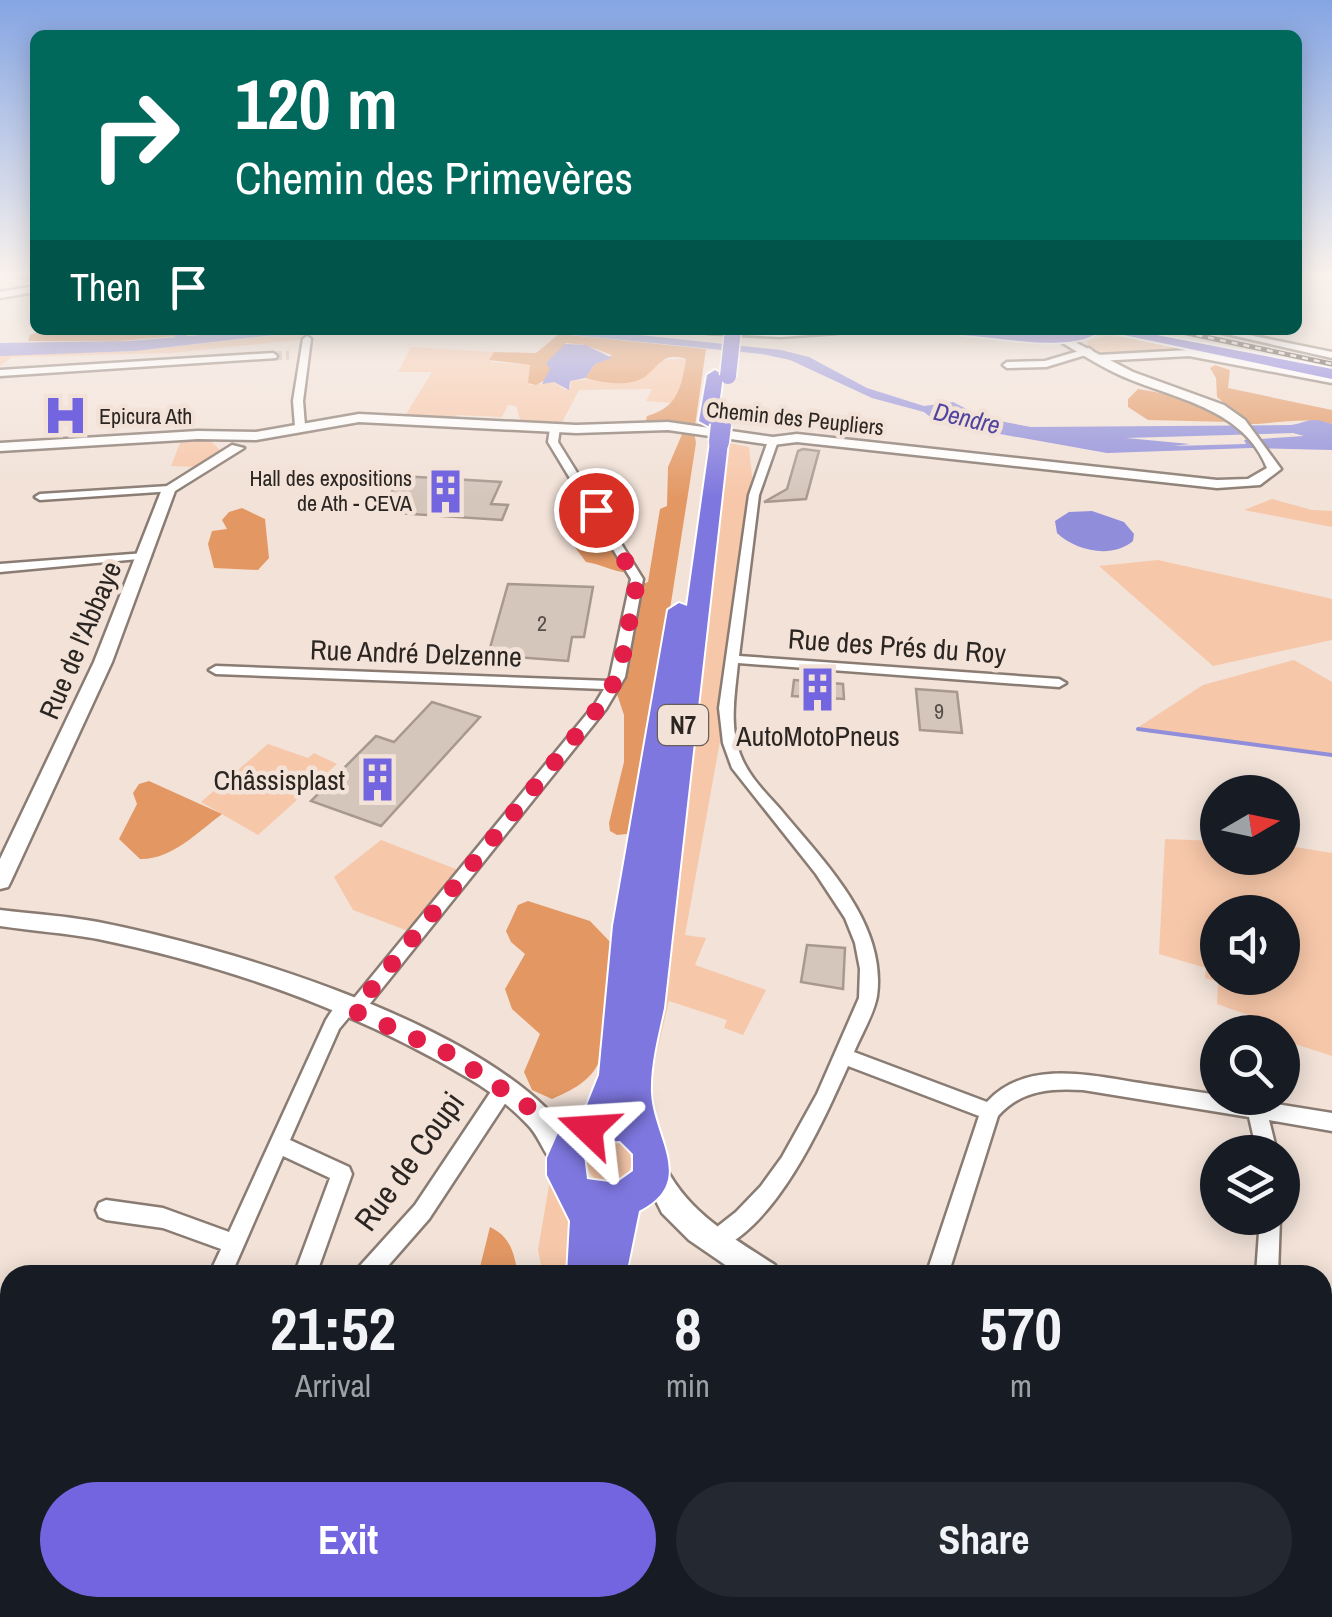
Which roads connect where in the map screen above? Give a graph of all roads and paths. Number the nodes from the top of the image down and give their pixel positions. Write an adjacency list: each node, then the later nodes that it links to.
1 (305, 347): 9 (street)
2 (722, 347): 16 (highway, N7)
3 (729, 347): 16 (highway, N7, bridge)
4 (1078, 347): 14 (street)
5 (1092, 347): 23 (street, Chemin des Peupliers)
6 (1132, 347): 17 (street)
7 (1192, 347): 17 (highway)
8 (1296, 347): 10 (street)
9 (304, 354): 12 (street); 18 (street)
10 (1332, 355)
11 (273, 356): 15 (street)
12 (289, 356)
13 (20, 358): 15 (street)
14 (1007, 364)
15 (0, 373)
16 (722, 376): 20 (highway, N7)
17 (1332, 377)
18 (300, 426): 19 (street, Chemin des Peupliers); 21 (street, Chemin des Peupliers)
19 (555, 428): 23 (street, Chemin des Peupliers); 33 (street)
20 (714, 432): 44 (highway, N7); 46 (highway, N7)
21 (256, 436): 22 (street); 25 (street)
22 (225, 437): 24 (street); 25 (street)
23 (773, 441): 30 (street)
24 (0, 448)
25 (238, 448): 26 (street)
26 (169, 489): 27 (street); 28 (street, Rue de l'Abbaye)
27 (40, 497)
28 (145, 556): 29 (street); 34 (street, Rue de l'Abbaye)
29 (0, 568)
30 (732, 659): 32 (street, Rue des Prés du Roy); 37 (street)
31 (216, 670): 33 (street, Rue André Delzenne)
32 (1059, 683)
33 (614, 686): 36 (street)
34 (0, 881)
35 (0, 918): 36 (street)
36 (349, 1009): 38 (street); 45 (street)
37 (842, 1056): 41 (street); 52 (street)
38 (504, 1087): 40 (street); 56 (street, Rue de Coupi)
39 (1200, 1101): 41 (street)
40 (530, 1108): 44 (street); 47 (street)
41 (990, 1112): 60 (street)
42 (1292, 1115): 43 (street)
43 (1332, 1122)
44 (592, 1127): 46 (highway); 47 (highway)
45 (278, 1144): 53 (street); 55 (street, Rue de Coupi)
46 (647, 1151): 48 (highway); 50 (street)
47 (571, 1176): 48 (highway); 57 (highway)
48 (625, 1200): 50 (street); 58 (highway)
49 (106, 1210): 53 (street)
50 (690, 1223): 52 (street)
51 (1269, 1235): 61 (street)
52 (715, 1241): 59 (street)
53 (234, 1244): 54 (street)
54 (225, 1265)
55 (309, 1265)
56 (375, 1265)
57 (588, 1265)
58 (609, 1265)
59 (750, 1265)
60 (940, 1265)
61 (1268, 1265)

